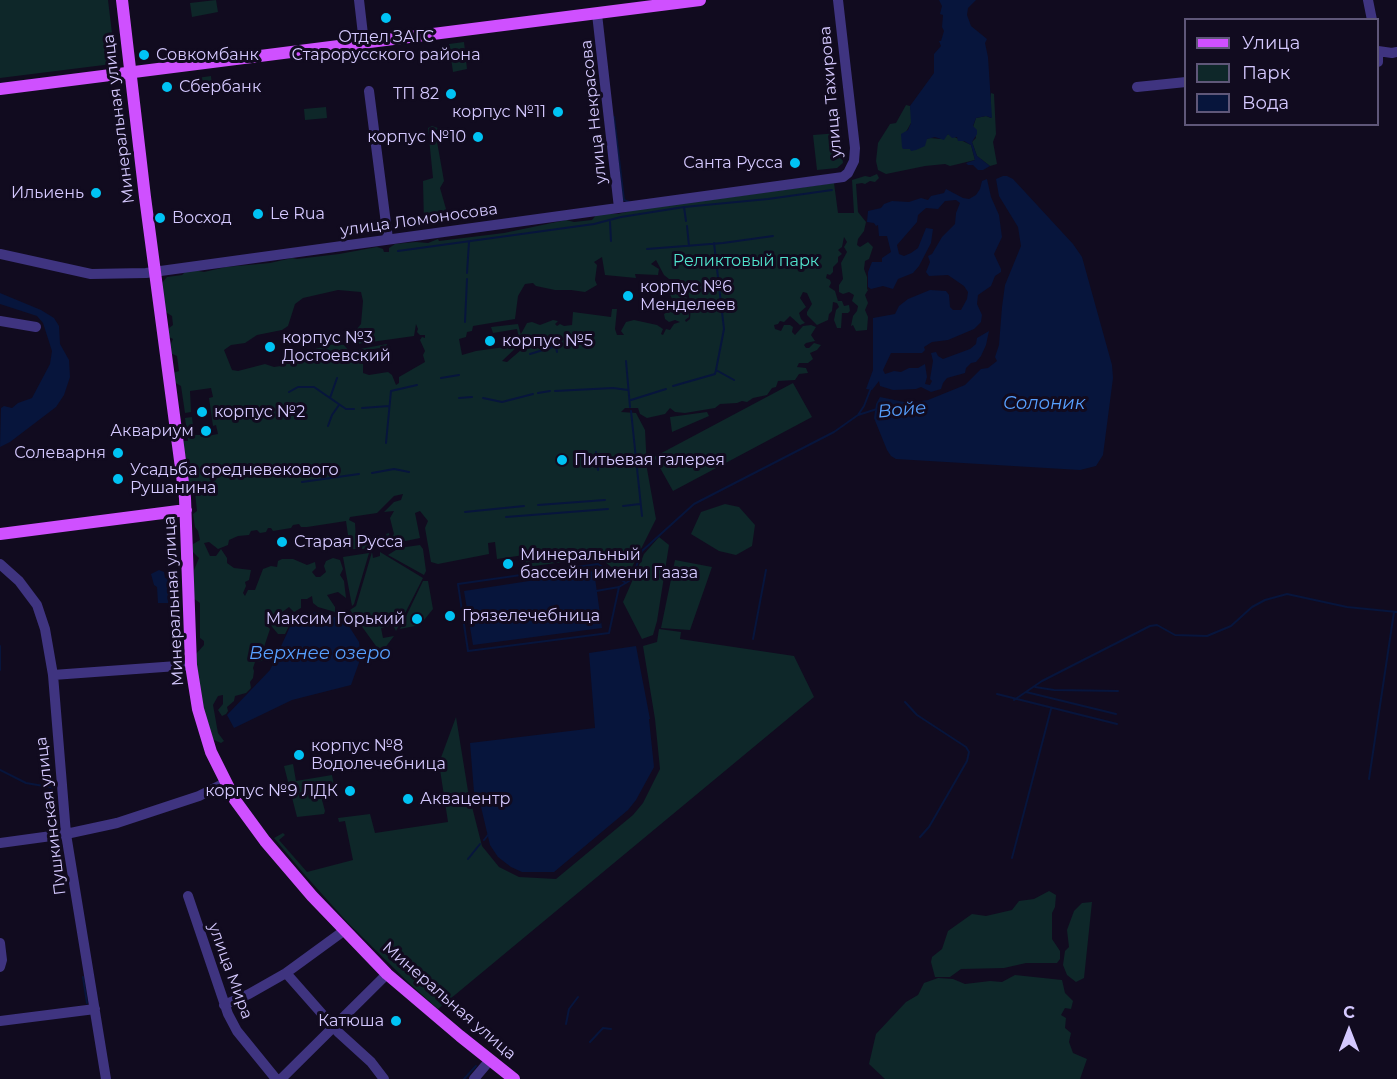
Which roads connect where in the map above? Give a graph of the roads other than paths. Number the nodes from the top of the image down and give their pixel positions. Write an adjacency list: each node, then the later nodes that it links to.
1 (122, 0): 11 (main road, Минеральная улица)
2 (359, 0): 8 (street)
3 (700, 0): 6 (main road)
4 (837, 0): 16 (street, улица Тахирова)
5 (1368, 0): 7 (street)
6 (597, 14): 8 (main road); 17 (street, улица Некрасова)
7 (1372, 18)
8 (364, 43): 11 (main road)
9 (1397, 52): 10 (street)
10 (1379, 53)
11 (131, 72): 14 (main road); 20 (main road, Минеральная улица)
12 (1184, 82): 13 (street)
13 (1137, 87)
14 (0, 89)
15 (369, 91): 18 (street)
16 (843, 177): 17 (street, улица Ломоносова)
17 (619, 208): 18 (street, улица Ломоносова)
18 (388, 239): 20 (street, улица Ломоносова)
19 (0, 254): 20 (street, улица Ломоносова)
20 (155, 272): 23 (main road, Минеральная улица)
21 (0, 321): 22 (street)
22 (36, 327)
23 (182, 511): 24 (main road); 26 (main road, Минеральная улица)
24 (0, 534)
25 (0, 565): 27 (street, Пушкинская улица)
26 (191, 665): 27 (street); 28 (main road, Минеральная улица)
27 (53, 675): 29 (street, Пушкинская улица)
28 (225, 783): 29 (street); 32 (main road, Минеральная улица)
29 (66, 834): 30 (street); 38 (street, Пушкинская улица)
30 (0, 843)
31 (189, 896): 37 (street, улица Мира)
32 (345, 930): 35 (street); 36 (main road, Минеральная улица)
33 (0, 944): 34 (street)
34 (0, 967)
35 (286, 973): 37 (street); 40 (street)
36 (387, 974): 40 (street); 41 (main road, Минеральная улица)
37 (224, 1005): 43 (street, улица Мира)
38 (95, 1009): 39 (street); 42 (street, Пушкинская улица)
39 (0, 1021)
40 (334, 1027): 44 (street); 45 (street)
41 (490, 1060): 46 (street); 47 (main road, Минеральная улица)
42 (106, 1079)
43 (276, 1079)
44 (281, 1079)
45 (384, 1079)
46 (474, 1079)
47 (514, 1079)

